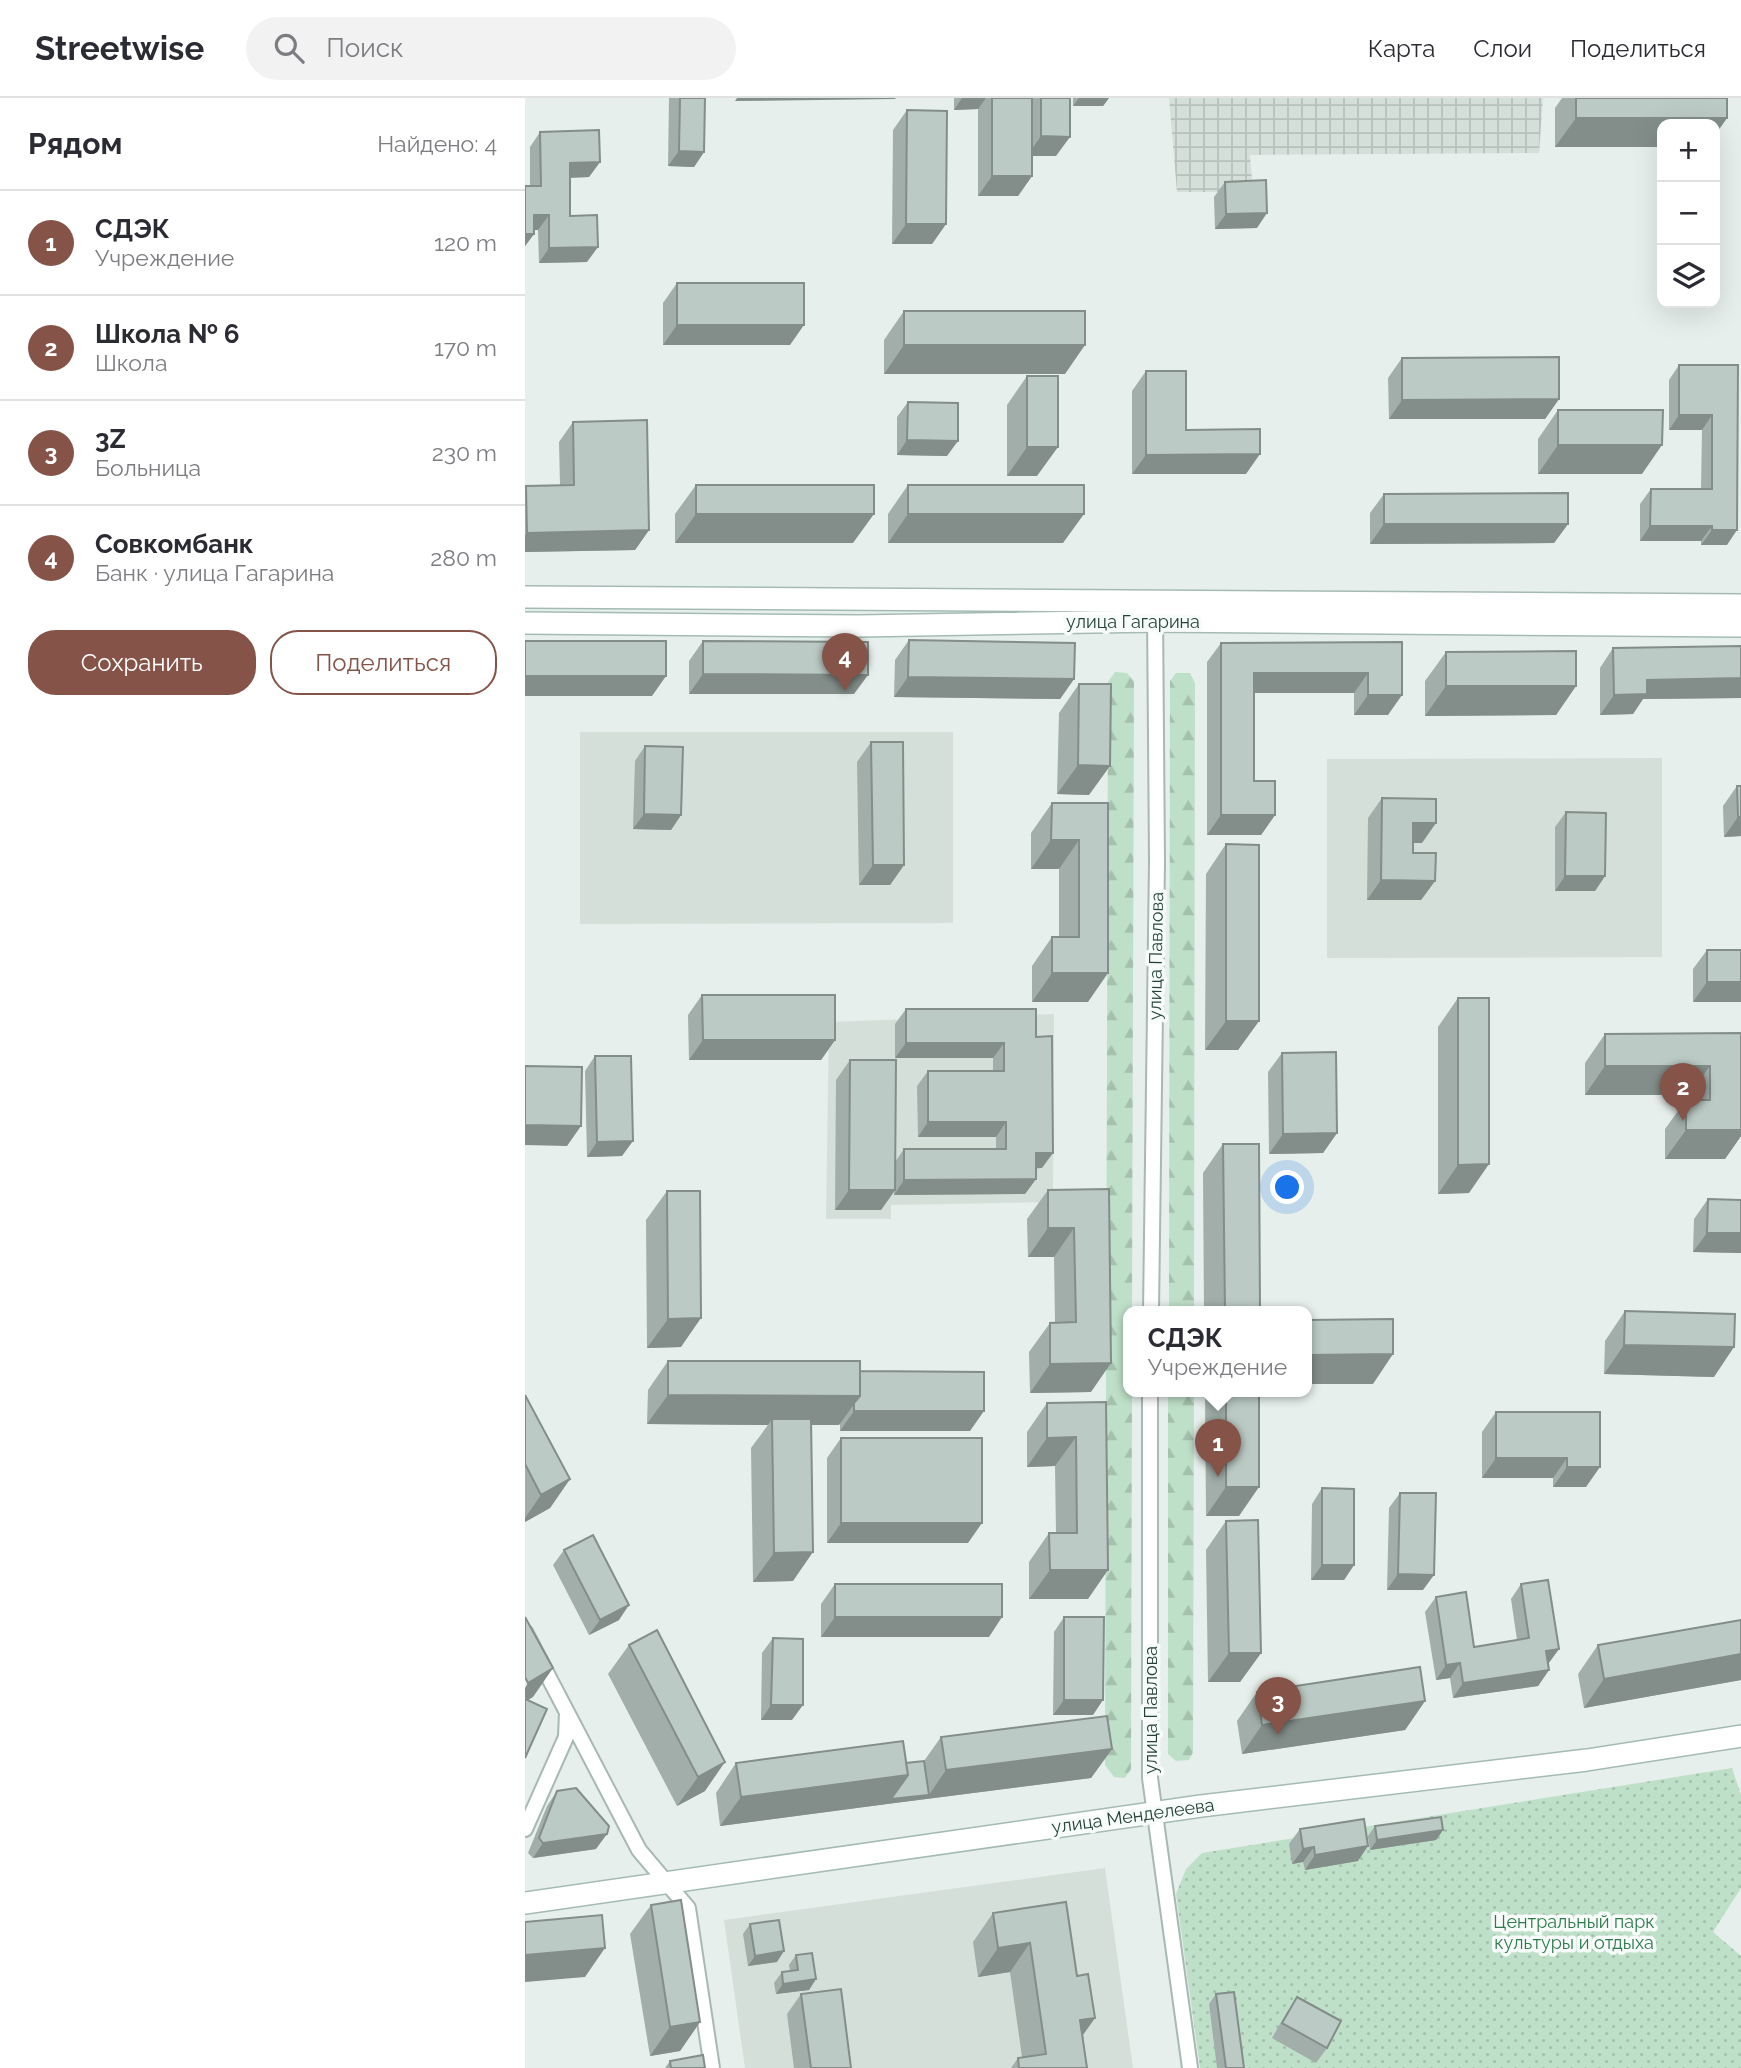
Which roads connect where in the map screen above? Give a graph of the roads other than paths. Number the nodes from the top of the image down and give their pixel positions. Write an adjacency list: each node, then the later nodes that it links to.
1 (525, 597): 3 (main road, улица Гагарина)
2 (1741, 605): 3 (main road, улица Гагарина)
3 (1155, 611): 4 (main road, улица Гагарина); 5 (main road, улица Гагарина); 6 (street, улица Павлова)
4 (525, 623)
5 (1741, 626)
6 (1151, 1306)
7 (1150, 1397): 11 (street, улица Павлова)
8 (525, 1632): 9 (street)
9 (567, 1707): 12 (street); 13 (street)
10 (1741, 1736): 11 (main road, улица Менделеева)
11 (1156, 1812): 13 (main road, улица Менделеева); 16 (street, улица Павлова)
12 (525, 1829)
13 (668, 1884): 14 (main road, улица Менделеева); 15 (street)
14 (525, 1903)
15 (712, 2068)
16 (1190, 2068)

